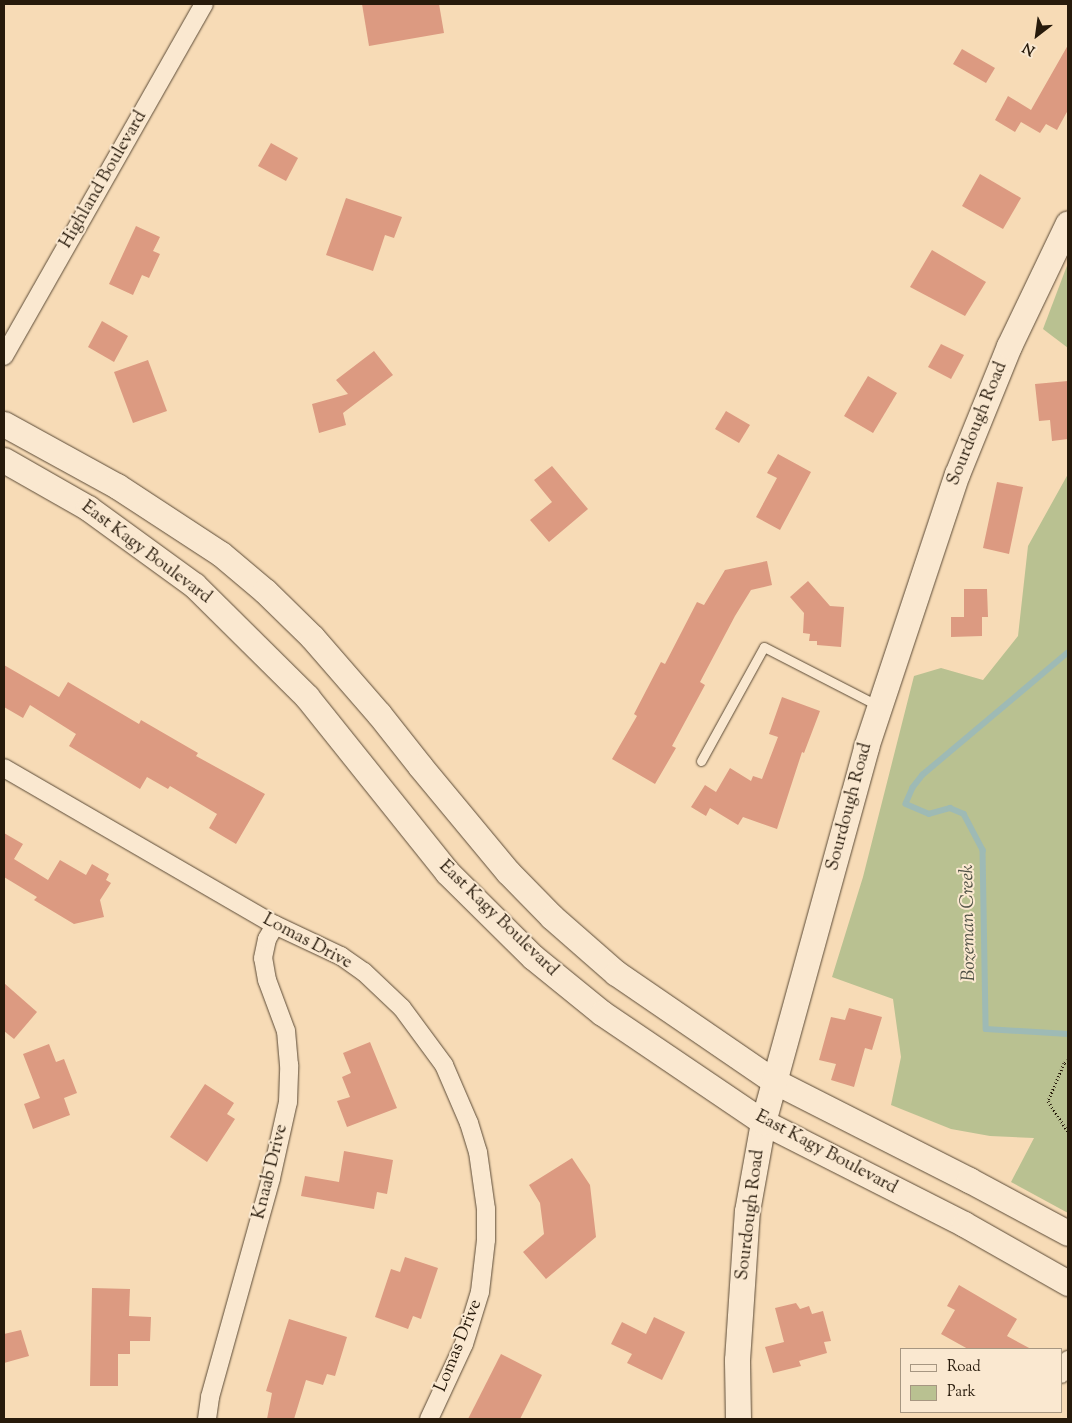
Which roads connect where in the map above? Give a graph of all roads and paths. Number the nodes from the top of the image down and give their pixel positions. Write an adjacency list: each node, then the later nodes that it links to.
1 (204, 4): 3 (street, Highland Boulevard)
2 (1068, 223): 6 (main road, Sourdough Road)
3 (4, 356)
4 (4, 424): 11 (main road, East Kagy Boulevard)
5 (4, 460): 12 (main road, East Kagy Boulevard)
6 (879, 706): 7 (lane); 11 (main road, Sourdough Road)
7 (701, 761)
8 (4, 768): 9 (street, Lomas Drive)
9 (275, 926): 18 (street, Knaab Drive); 19 (street, Lomas Drive)
10 (1068, 1060): 13 (path)
11 (774, 1081): 12 (main road, Sourdough Road); 14 (main road, East Kagy Boulevard)
12 (763, 1122): 15 (main road, East Kagy Boulevard); 20 (main road, Sourdough Road)
13 (1068, 1132)
14 (1068, 1234)
15 (1068, 1283)
16 (1068, 1360): 17 (street)
17 (1062, 1372)
18 (207, 1419)
19 (429, 1419)
20 (738, 1419)

